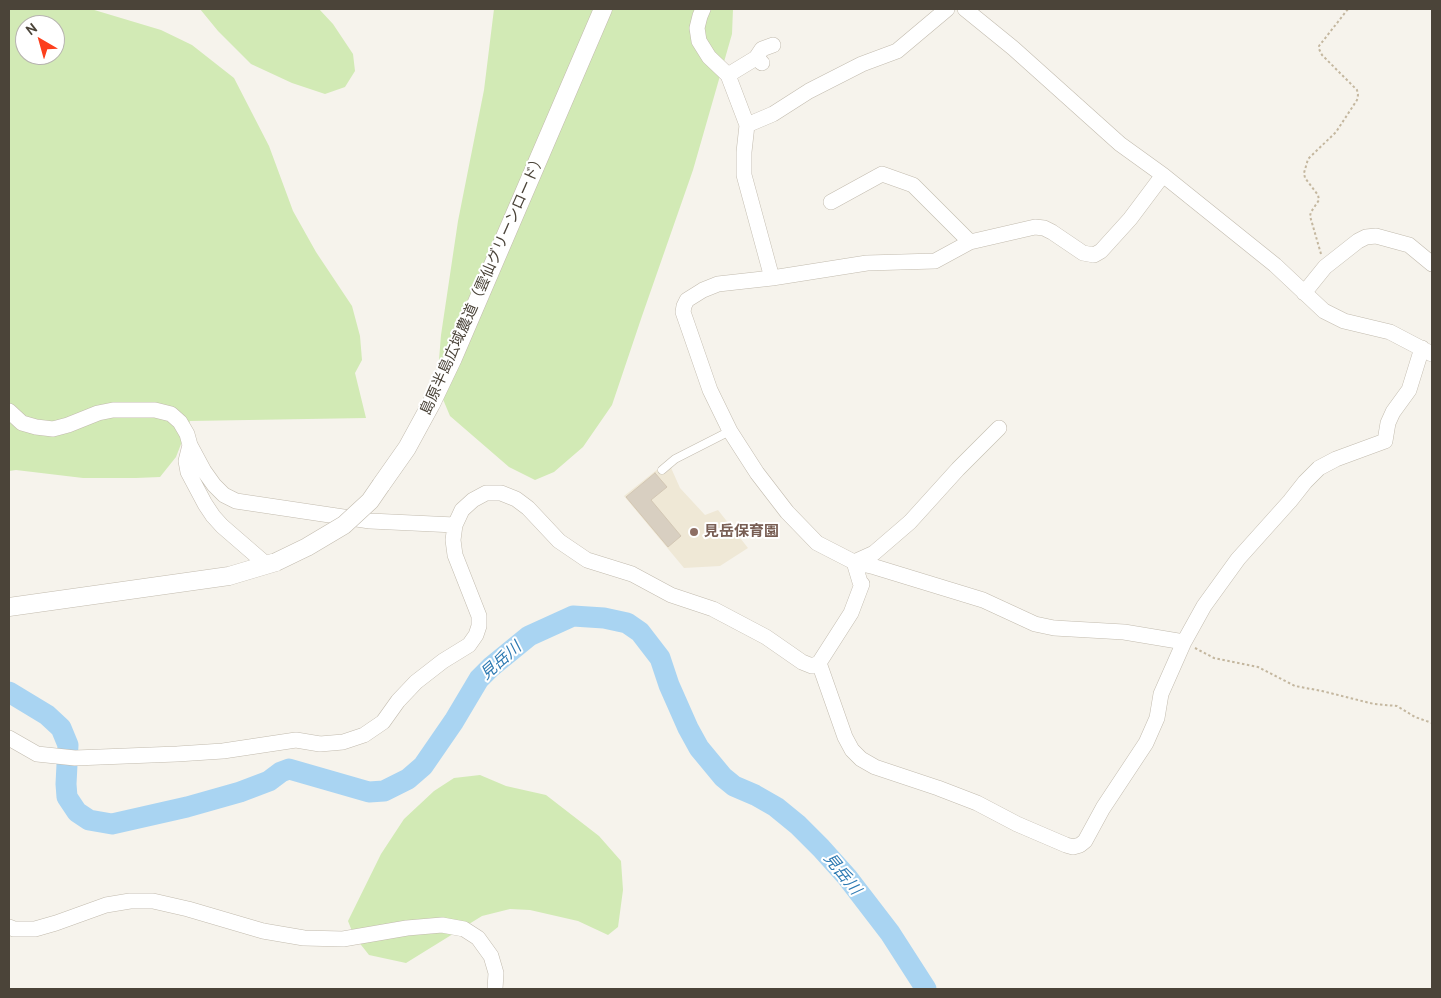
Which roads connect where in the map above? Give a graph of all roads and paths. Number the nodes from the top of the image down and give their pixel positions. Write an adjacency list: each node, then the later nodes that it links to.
1 (603, 9): 24 (street, 島原半島広域農道（雲仙グリーンロード）, bridge)
2 (704, 9): 7 (street)
3 (947, 9): 8 (street)
4 (965, 9): 9 (street)
5 (1348, 9): 13 (path)
6 (773, 46): 7 (street)
7 (728, 75): 8 (street)
8 (747, 125): 14 (street)
9 (1162, 175): 11 (street); 15 (street)
10 (831, 202): 11 (street)
11 (970, 242): 14 (street)
12 (1432, 264): 13 (street)
13 (1325, 267): 15 (street)
14 (772, 278): 19 (street)
15 (1304, 293): 16 (street)
16 (1427, 351): 26 (street)
17 (9, 411): 20 (street)
18 (999, 428): 23 (street)
19 (730, 431): 21 (lane); 23 (street)
20 (190, 445): 22 (street); 24 (street)
21 (662, 470)
22 (455, 525): 27 (street); 29 (street)
23 (854, 562): 26 (street); 27 (street)
24 (272, 563): 25 (street, 島原半島広域農道（雲仙グリーンロード）)
25 (9, 607)
26 (1184, 642): 27 (street); 28 (path)
27 (819, 664)
28 (1432, 723)
29 (9, 738)
30 (9, 927): 31 (street)
31 (495, 989)

